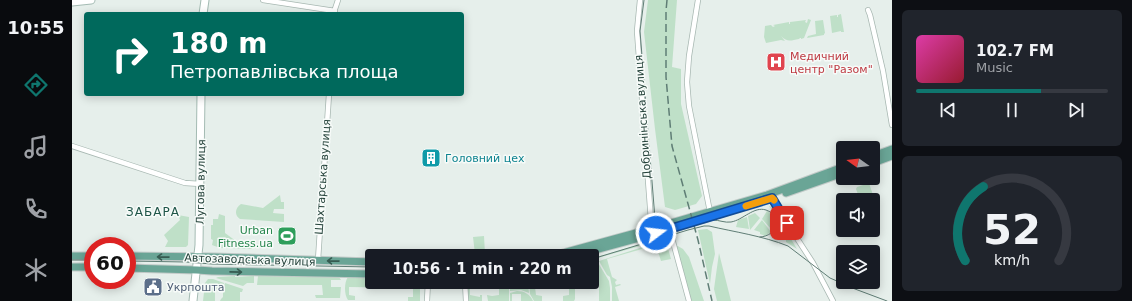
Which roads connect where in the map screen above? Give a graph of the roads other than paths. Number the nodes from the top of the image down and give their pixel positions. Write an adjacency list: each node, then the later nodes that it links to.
1 (91, 0): 7 (main road)
2 (205, 0): 9 (main road)
3 (263, 0): 10 (street)
4 (338, 0): 10 (street)
5 (640, 0): 25 (street, Добринінська вулиця)
6 (698, 0): 23 (street)
7 (72, 2)
8 (868, 10): 13 (street)
9 (203, 12)
10 (334, 12)
11 (201, 96): 21 (main road, Лугова вулиця)
12 (329, 96): 32 (street, Шахтарська вулиця)
13 (892, 125)
14 (72, 146): 21 (street)
15 (892, 149): 16 (main road)
16 (880, 153)
17 (892, 156): 18 (main road)
18 (880, 160)
19 (836, 170): 22 (main road)
20 (836, 176): 22 (main road)
21 (201, 184): 31 (main road, Лугова вулиця)
22 (771, 196): 23 (main road); 24 (main road); 45 (street)
23 (710, 212): 24 (main road)
24 (670, 227): 25 (main road); 44 (street)
25 (655, 230): 26 (main road); 27 (main road)
26 (580, 249)
27 (595, 249)
28 (72, 256): 29 (main road)
29 (84, 256)
30 (136, 256): 31 (main road, Автозаводська вулиця, one-way to 30)
31 (198, 257): 32 (main road, Автозаводська вулиця); 37 (main road, Лугова вулиця)
32 (318, 260): 33 (main road, Автозаводська вулиця, one-way to 32)
33 (365, 262)
34 (72, 267): 35 (main road)
35 (84, 267)
36 (136, 268): 37 (main road, Автозаводська вулиця)
37 (197, 270): 38 (main road, Автозаводська вулиця, one-way to 38); 41 (main road, Лугова вулиця)
38 (365, 274)
39 (428, 289): 42 (street)
40 (465, 289): 43 (street)
41 (192, 299)
42 (427, 301)
43 (466, 301)
44 (689, 301)
45 (833, 301)

